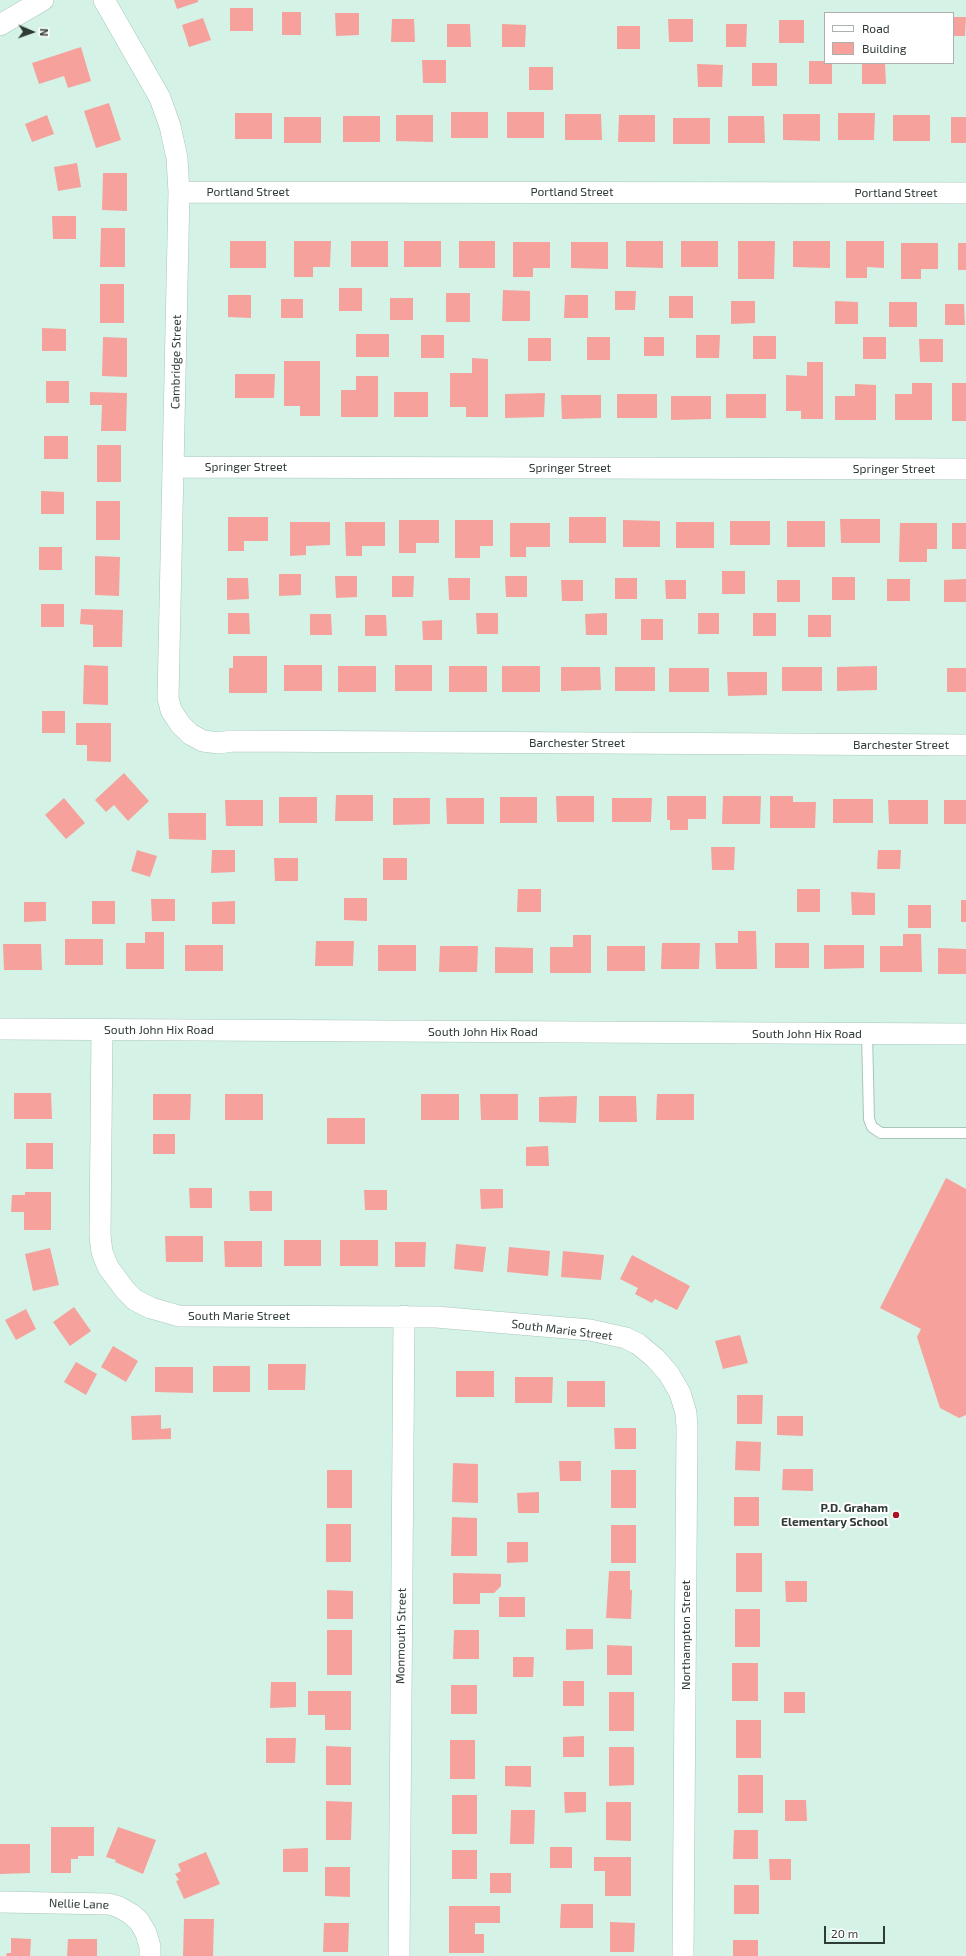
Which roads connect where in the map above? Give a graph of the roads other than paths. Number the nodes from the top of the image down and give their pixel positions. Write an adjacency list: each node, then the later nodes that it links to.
1 (43, 0): 3 (street)
2 (104, 0): 4 (street, Cambridge Street)
3 (0, 24)
4 (179, 192): 5 (street, Portland Street); 6 (street, Cambridge Street)
5 (966, 193)
6 (174, 467): 7 (street, Springer Street); 8 (street, Cambridge Street)
7 (966, 469)
8 (190, 734): 9 (street, Barchester Street)
9 (966, 745)
10 (0, 1029): 11 (street, South John Hix Road)
11 (102, 1030): 12 (street, South John Hix Road); 15 (street, South Marie Street)
12 (867, 1034): 13 (street, South John Hix Road); 14 (lane)
13 (966, 1034)
14 (966, 1133)
15 (404, 1316): 16 (street, South Marie Street); 19 (street, Monmouth Street)
16 (626, 1338): 20 (street, Northampton Street)
17 (0, 1902): 18 (street, Nellie Lane)
18 (150, 1956)
19 (398, 1956)
20 (683, 1956)

